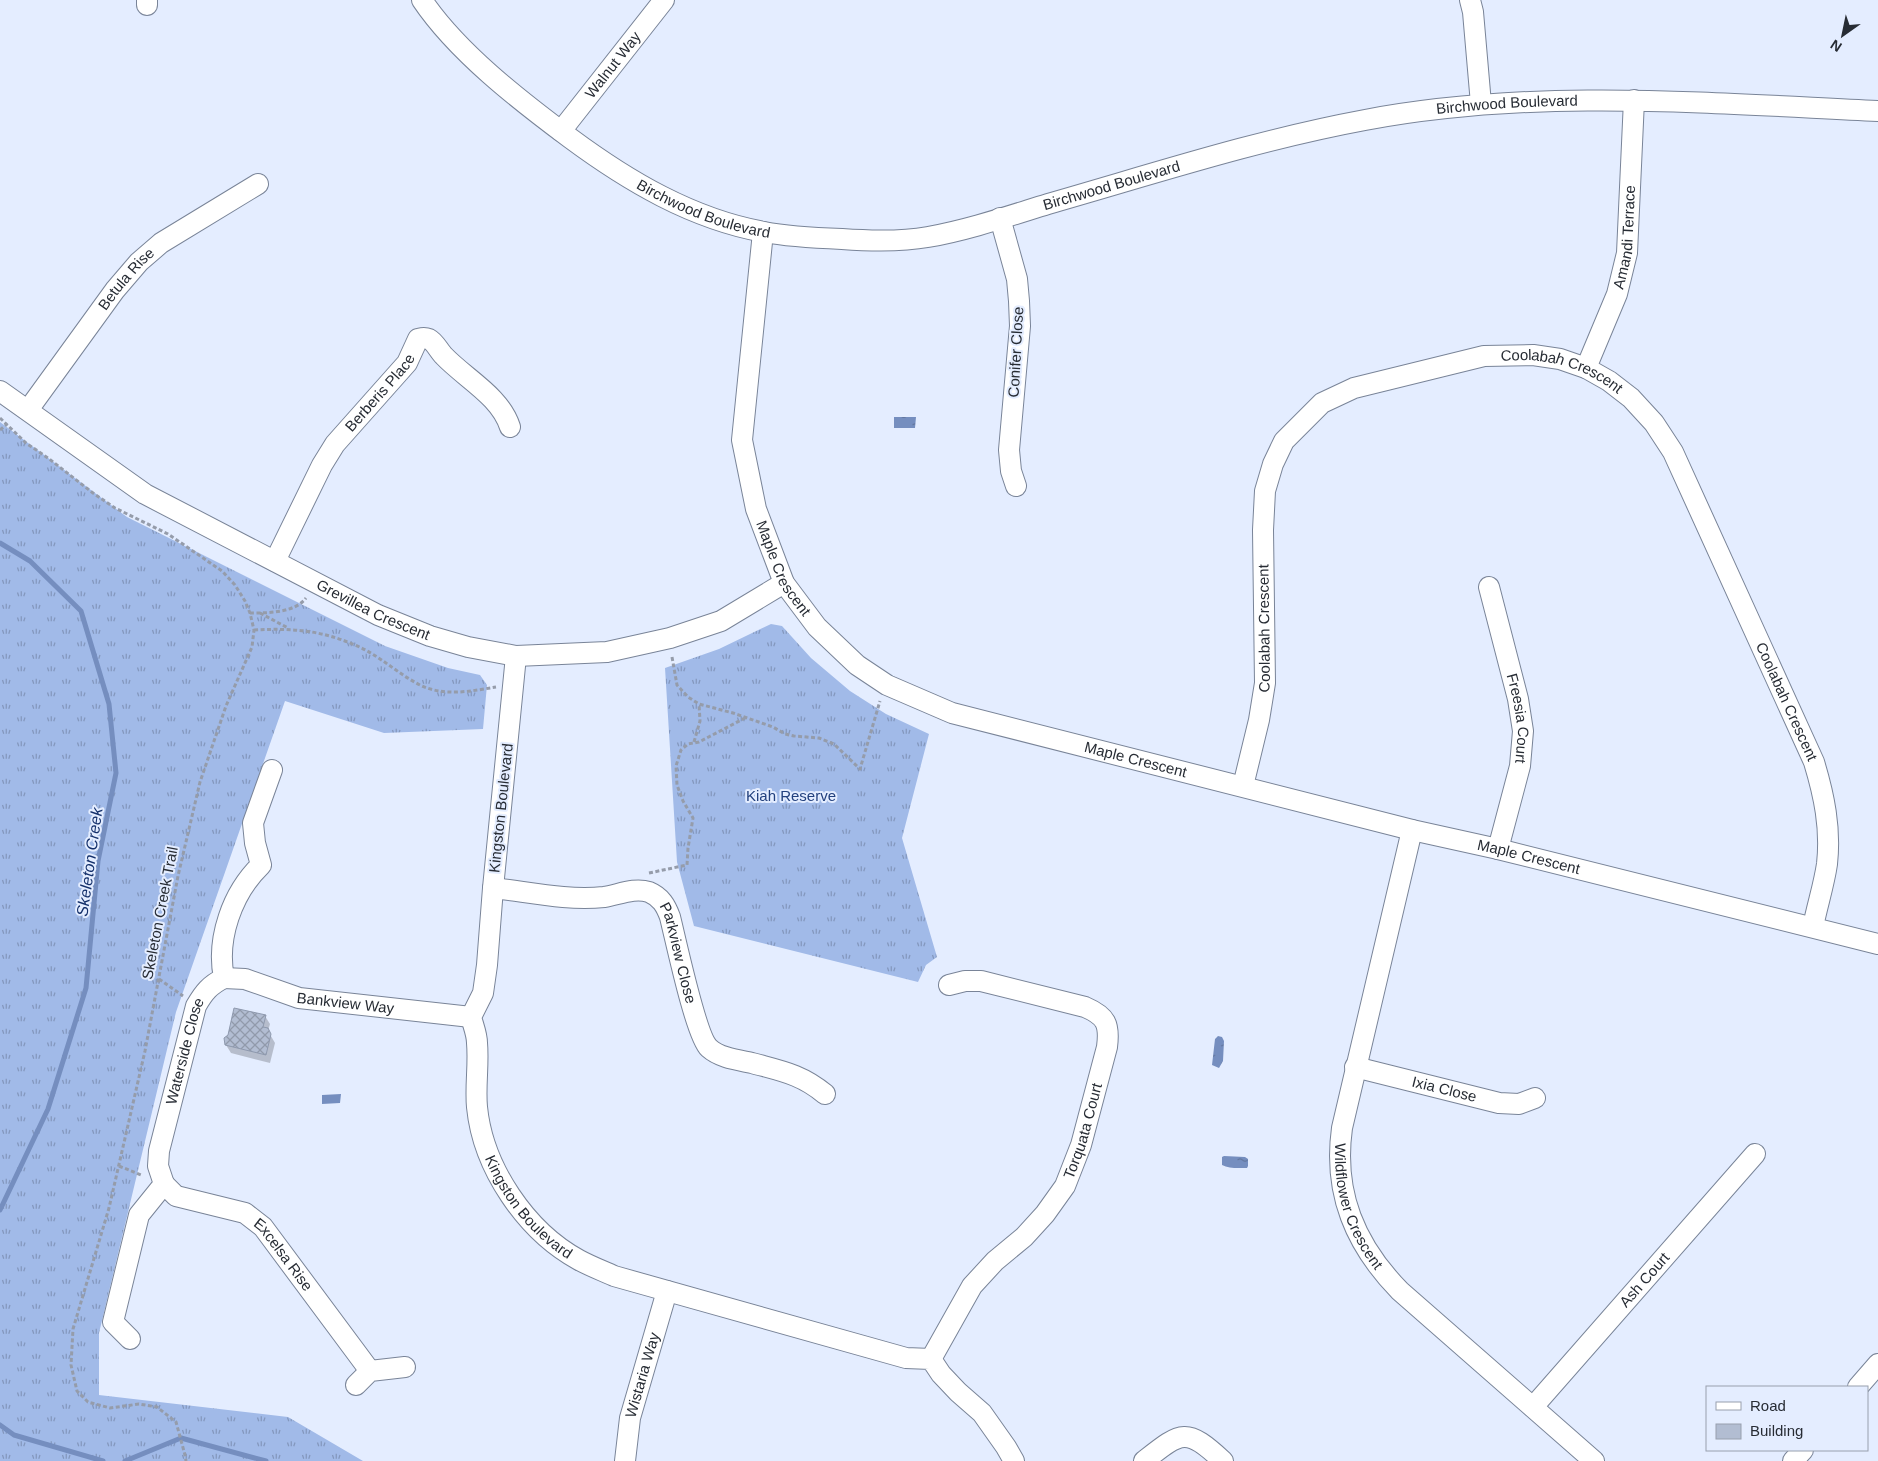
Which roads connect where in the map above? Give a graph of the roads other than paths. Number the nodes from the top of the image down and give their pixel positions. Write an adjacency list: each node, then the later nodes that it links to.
1 (422, 0): 7 (street, Birchwood Boulevard)
2 (664, 0): 7 (street, Walnut Way)
3 (1470, 0): 5 (street)
4 (1634, 100): 5 (street, Birchwood Boulevard); 6 (street, Birchwood Boulevard); 11 (street, Amandi Terrace)
5 (1481, 104): 9 (street, Birchwood Boulevard)
6 (1878, 111)
7 (561, 131): 10 (street, Birchwood Boulevard)
8 (258, 184): 13 (street, Betula Rise)
9 (1000, 218): 10 (street, Birchwood Boulevard); 15 (street, Conifer Close)
10 (763, 232): 17 (street, Maple Crescent)
11 (1586, 368): 21 (street, Coolabah Crescent); 25 (street, Coolabah Crescent)
12 (0, 391): 13 (street, Grevillea Crescent)
13 (28, 410): 16 (street, Grevillea Crescent)
14 (510, 427): 16 (street, Berberis Place)
15 (1016, 486)
16 (275, 561): 19 (street, Grevillea Crescent)
17 (784, 583): 19 (street, Grevillea Crescent); 21 (street, Maple Crescent)
18 (1489, 587): 23 (street, Freesia Court)
19 (516, 656): 24 (street, Kingston Boulevard)
20 (272, 770): 27 (street)
21 (1243, 786): 22 (street, Maple Crescent)
22 (1412, 830): 23 (street, Maple Crescent); 30 (street, Wildflower Crescent)
23 (1498, 849): 25 (street, Maple Crescent)
24 (493, 888): 29 (street, Kingston Boulevard); 31 (street, Parkview Close)
25 (1813, 927): 26 (street, Maple Crescent)
26 (1878, 944)
27 (224, 978): 29 (street, Bankview Way); 34 (street, Waterside Close)
28 (949, 984): 37 (street, Torquata Court)
29 (471, 1017): 35 (street, Kingston Boulevard)
30 (1355, 1067): 32 (street, Ixia Close); 41 (street, Wildflower Crescent)
31 (825, 1094)
32 (1535, 1098)
33 (1755, 1154): 41 (street, Ash Court)
34 (164, 1184): 36 (street); 39 (street, Excelsa Rise)
35 (667, 1292): 37 (street, Kingston Boulevard); 43 (street, Wistaria Way)
36 (130, 1339)
37 (931, 1359): 44 (street)
38 (1878, 1364): 40 (street)
39 (405, 1368)
40 (1859, 1386)
41 (1533, 1407): 47 (street, Wildflower Crescent)
42 (1802, 1451): 48 (street)
43 (625, 1461)
44 (1014, 1461)
45 (1144, 1461): 46 (street)
46 (1224, 1461)
47 (1594, 1461)
48 (1793, 1461)

